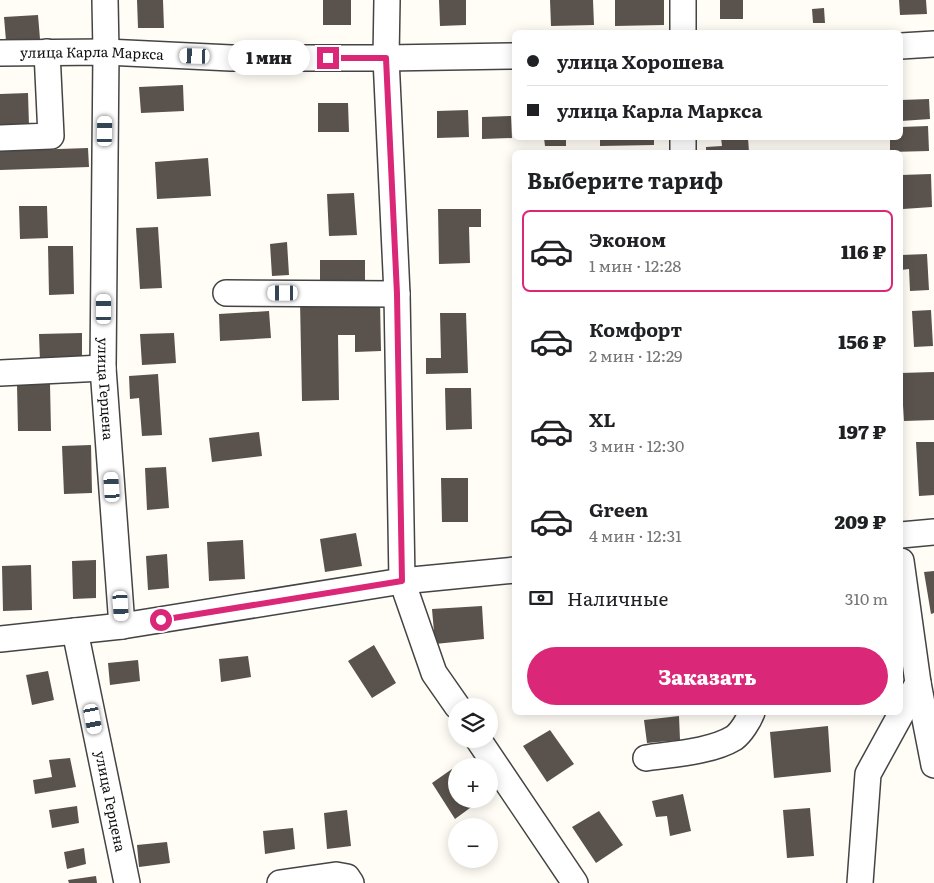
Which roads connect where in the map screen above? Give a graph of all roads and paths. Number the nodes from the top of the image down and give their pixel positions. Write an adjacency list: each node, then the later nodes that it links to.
1 (105, 0): 8 (street, улица Герцена)
2 (387, 0): 11 (street)
3 (683, 0): 4 (street)
4 (683, 30)
5 (934, 44): 6 (street)
6 (903, 46)
7 (48, 52): 8 (street, улица Карла Маркса); 9 (street, улица Карла Маркса); 12 (street)
8 (106, 52): 11 (street, улица Карла Маркса); 15 (street, улица Герцена)
9 (0, 53)
10 (512, 56): 11 (street, улица Карла Маркса)
11 (386, 58): 14 (street)
12 (0, 138)
13 (226, 293): 14 (street)
14 (397, 294): 21 (street)
15 (103, 368): 16 (street); 22 (street, улица Герцена)
16 (0, 373)
17 (934, 532): 18 (street)
18 (903, 535)
19 (512, 570): 21 (street)
20 (903, 575): 25 (street)
21 (402, 581): 22 (street); 26 (street)
22 (122, 626): 23 (street)
23 (75, 631): 24 (street); 33 (street, улица Герцена)
24 (0, 639)
25 (918, 683): 27 (street); 32 (street)
26 (451, 698)
27 (903, 710)
28 (751, 715): 31 (street)
29 (900, 715): 37 (street)
30 (484, 748): 36 (street)
31 (646, 758)
32 (934, 765)
33 (127, 883)
34 (280, 883): 35 (street)
35 (351, 883)
36 (574, 883)
37 (860, 883)

